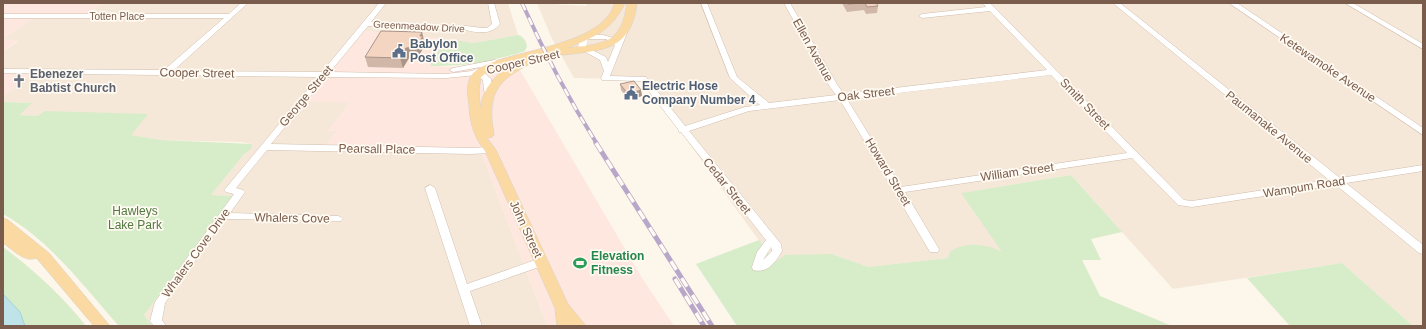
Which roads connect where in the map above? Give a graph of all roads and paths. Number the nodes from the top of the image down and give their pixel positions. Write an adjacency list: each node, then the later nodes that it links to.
1 (245, 3): 13 (street)
2 (383, 3): 15 (street, George Street)
3 (491, 3): 15 (street, Greenmeadow Drive)
4 (620, 3): 16 (main road)
5 (632, 3): 17 (main road, Cooper Street)
6 (704, 3): 34 (street)
7 (787, 3): 33 (street, Ellen Avenue)
8 (1116, 3): 41 (street, Paumanake Avenue)
9 (1232, 3): 36 (street, Ketewamoke Avenue)
10 (1348, 3): 18 (street)
11 (988, 6): 14 (street); 26 (street, Smith Street)
12 (3, 16): 13 (street, Totten Place)
13 (230, 16): 24 (street)
14 (922, 16)
15 (366, 24): 27 (street, George Street)
16 (586, 37): 17 (street); 19 (street); 20 (main road)
17 (616, 42): 19 (main road, Cooper Street); 28 (street)
18 (1423, 47)
19 (584, 49): 21 (main road, Cooper Street); 28 (street)
20 (512, 59): 22 (street, Cooper Street); 25 (main road)
21 (531, 60): 25 (street, Cooper Street); 31 (main road)
22 (462, 69): 25 (street); 29 (street, Cooper Street)
23 (3, 71): 24 (street, Cooper Street)
24 (166, 72): 27 (street, Cooper Street)
25 (480, 72): 30 (street, Cooper Street); 31 (street, John Street); 32 (main road, John Street)
26 (1053, 72): 33 (street, Oak Street); 39 (street, Smith Street)
27 (324, 74): 29 (street, Cooper Street); 37 (street, George Street)
28 (606, 74): 35 (street)
29 (390, 75): 30 (street, Cooper Street)
30 (446, 76): 32 (street)
31 (488, 91): 38 (main road, John Street)
32 (474, 94): 38 (main road, John Street)
33 (842, 96): 34 (street, Oak Street); 44 (street, Howard Street)
34 (767, 106): 35 (street, Oak Street)
35 (682, 130): 50 (street, Cedar Street)
36 (1423, 132)
37 (264, 147): 38 (street, Pearsall Place); 43 (street, George Street)
38 (490, 150): 53 (main road, John Street)
39 (1134, 155): 44 (street, William Street); 45 (street, Smith Street)
40 (1423, 168): 41 (street, Wampum Road)
41 (1337, 181): 45 (street, Wampum Road); 52 (street, Paumanake Avenue)
42 (430, 188): 55 (street)
43 (229, 190): 46 (street, Whalers Cove Drive)
44 (899, 190): 51 (street, Howard Street)
45 (1184, 204)
46 (223, 216): 47 (street, Whalers Cove); 58 (street, Whalers Cove Drive)
47 (338, 219)
48 (3, 223): 54 (main road)
49 (3, 236): 54 (main road)
50 (772, 241)
51 (934, 249)
52 (1423, 250)
53 (541, 262): 55 (street); 56 (main road, John Street)
54 (65, 282): 57 (main road)
55 (464, 289): 59 (street)
56 (562, 308): 60 (main road, John Street); 61 (main road, John Street)
57 (103, 326)
58 (160, 326)
59 (476, 326)
60 (564, 326)
61 (579, 326)

